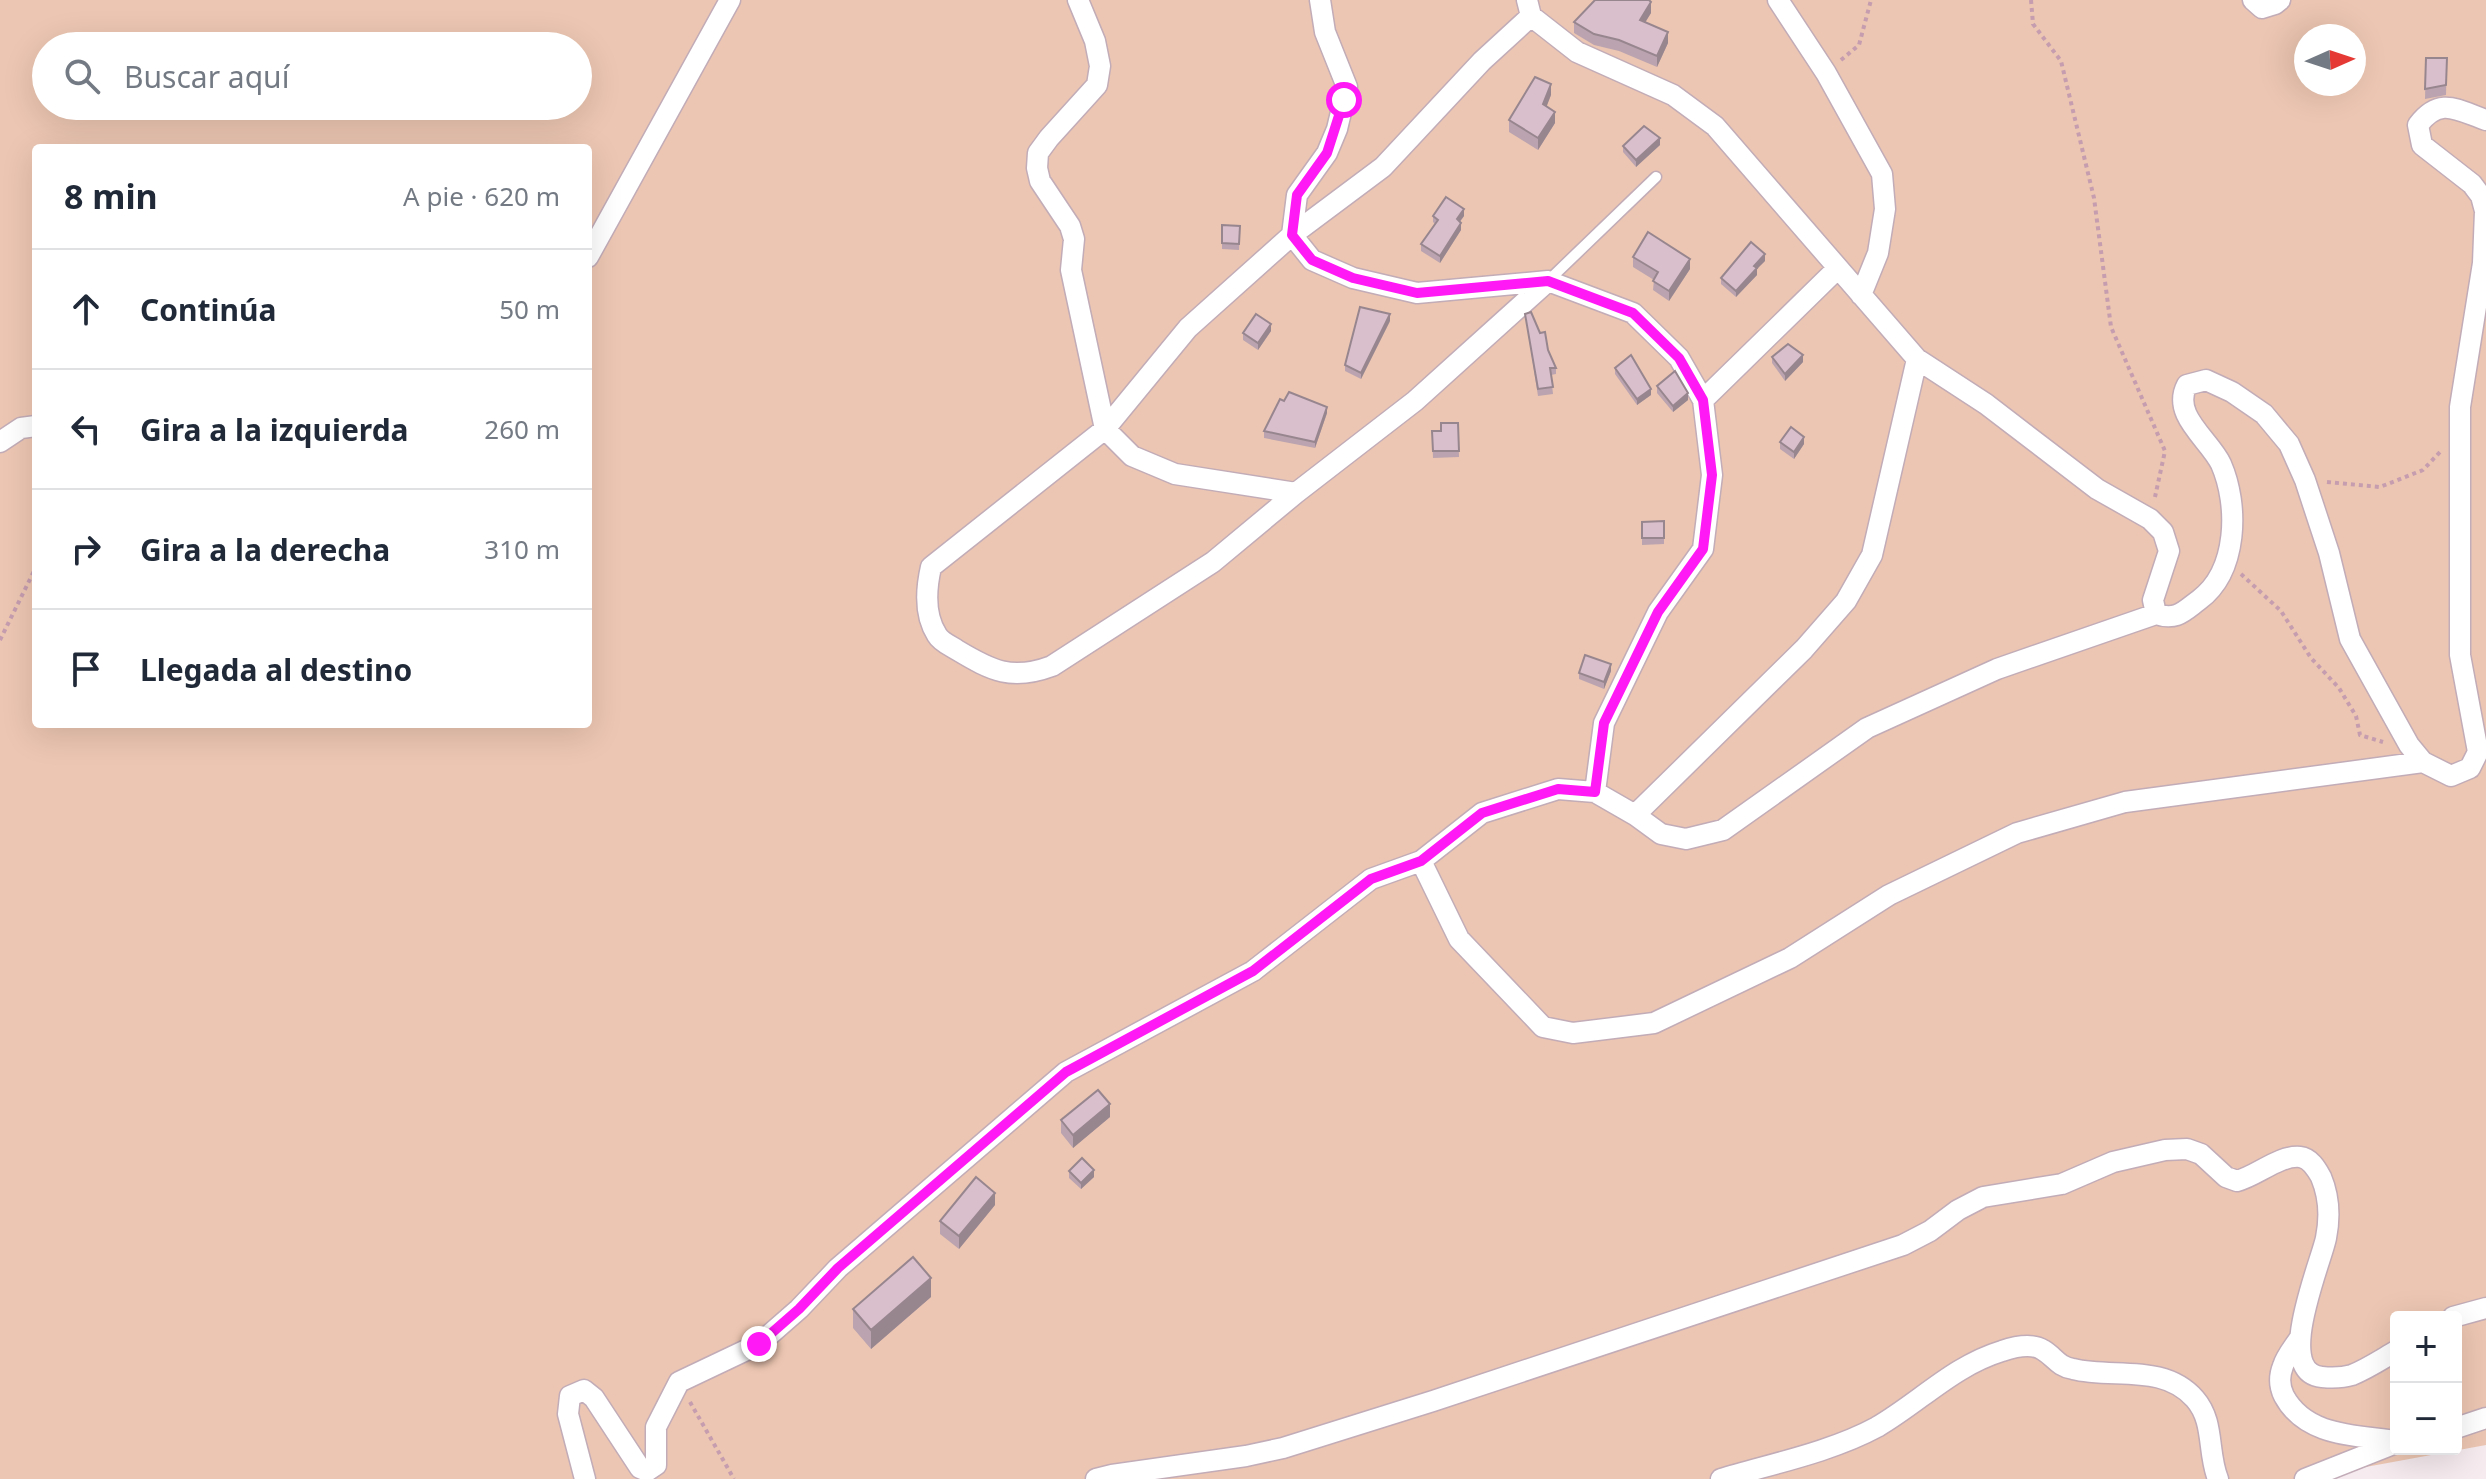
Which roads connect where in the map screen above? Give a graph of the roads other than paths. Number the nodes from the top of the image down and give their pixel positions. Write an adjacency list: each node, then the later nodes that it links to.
1 (730, 0): 11 (street)
2 (1078, 0): 18 (street)
3 (1320, 0): 10 (street)
4 (1778, 0): 14 (street)
5 (2253, 0): 6 (street)
6 (2280, 0)
7 (1529, 8): 10 (street); 12 (street)
8 (2486, 120): 22 (street)
9 (1656, 177): 13 (lane)
10 (1292, 235): 13 (street); 18 (street)
11 (592, 250)
12 (1838, 268): 14 (street); 16 (street)
13 (1548, 281): 16 (street); 20 (street)
14 (1861, 295): 15 (street)
15 (1917, 359): 21 (street); 24 (street)
16 (1703, 400): 23 (street)
17 (32, 427): 19 (street)
18 (1105, 429): 20 (street); 20 (street)
19 (0, 442)
20 (1296, 493)
21 (2156, 614): 22 (street); 24 (street)
22 (2423, 762): 25 (street)
23 (1595, 792): 24 (street); 25 (street)
24 (1635, 815)
25 (1421, 861): 34 (street)
26 (2486, 1308): 27 (street)
27 (2462, 1315)
28 (2299, 1339): 29 (street); 32 (street); 35 (street)
29 (2390, 1354)
30 (2486, 1418): 31 (street)
31 (2462, 1426)
32 (2390, 1441)
33 (2390, 1444): 38 (street)
34 (585, 1479)
35 (1096, 1479)
36 (1721, 1479): 37 (street)
37 (2218, 1479)
38 (2305, 1479)

